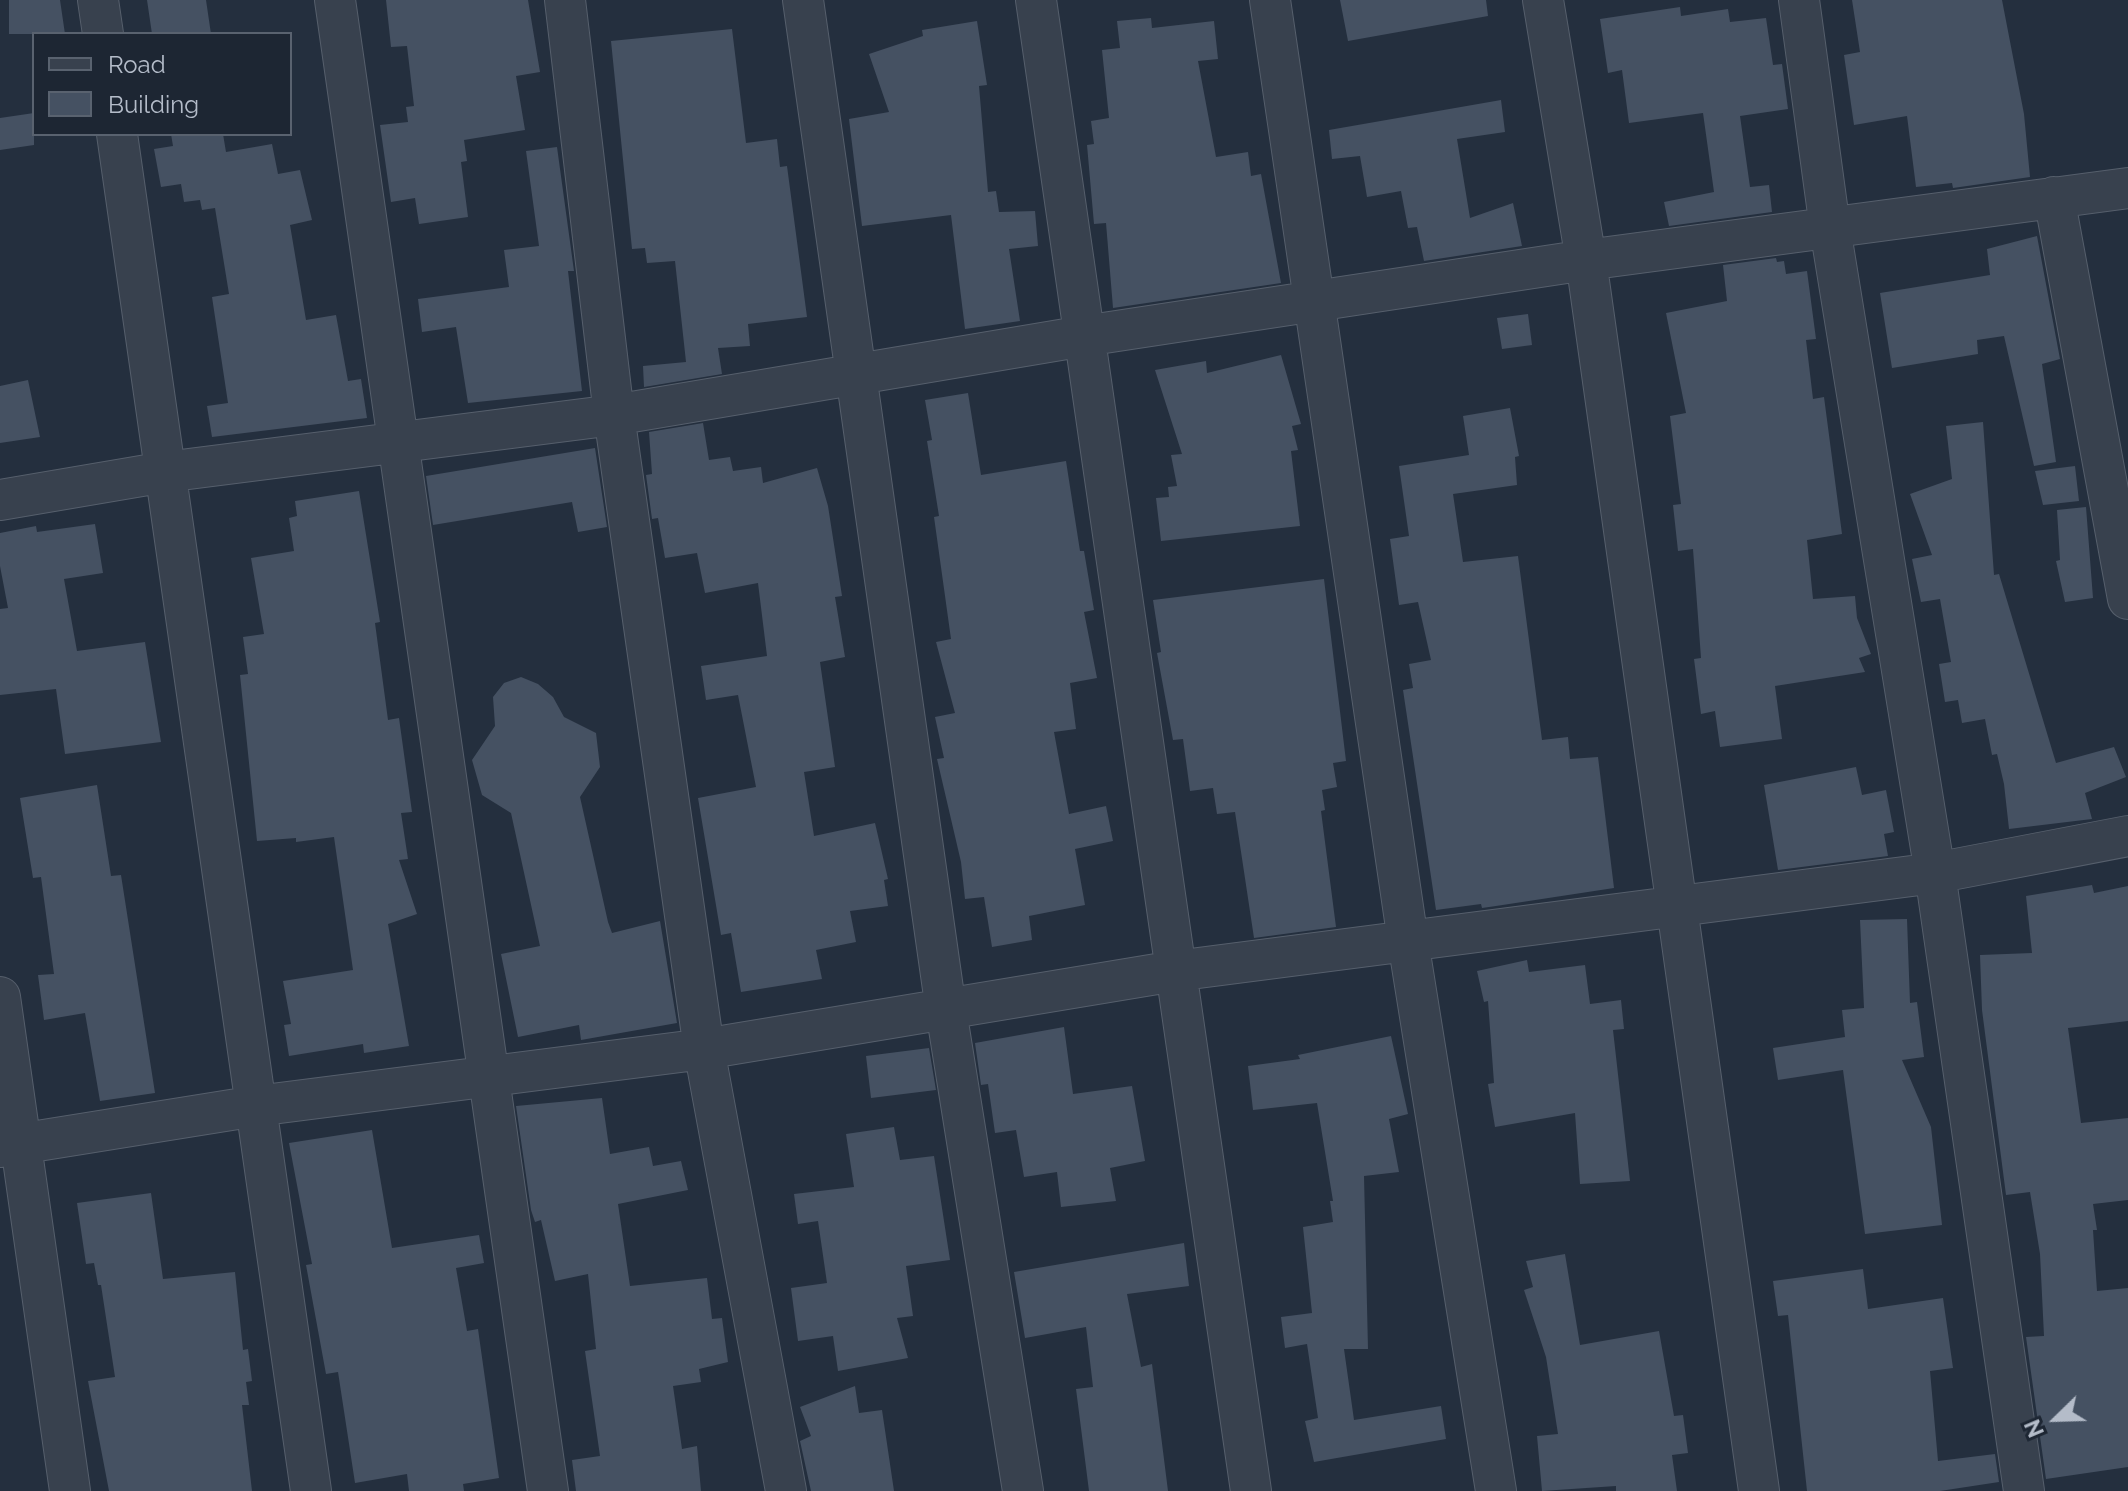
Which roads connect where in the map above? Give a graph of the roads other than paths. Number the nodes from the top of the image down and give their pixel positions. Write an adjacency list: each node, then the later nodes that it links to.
1 (98, 0): 9 (street)
2 (335, 0): 19 (street)
3 (565, 0): 18 (street)
4 (803, 0): 17 (street)
5 (1036, 0): 16 (street)
6 (1270, 0): 15 (street)
7 (1543, 0): 14 (street)
8 (1799, 0): 13 (street)
9 (103, 32)
10 (117, 136): 20 (street)
11 (2128, 188): 12 (street)
12 (2054, 197): 13 (street); 22 (street)
13 (1830, 228): 14 (street); 24 (street)
14 (1586, 260): 15 (street); 25 (street)
15 (1316, 300): 16 (street); 26 (street)
16 (1084, 336): 17 (street); 27 (street)
17 (856, 375): 18 (street); 29 (street)
18 (614, 415): 19 (street); 30 (street)
19 (398, 440): 20 (street); 31 (street)
20 (165, 472): 21 (street); 32 (street)
21 (0, 500)
22 (2128, 599)
23 (2128, 836): 24 (street)
24 (1935, 873): 25 (street); 42 (street)
25 (1676, 906): 26 (street); 41 (street)
26 (1408, 941): 27 (street); 40 (street)
27 (1175, 971): 29 (street); 39 (street)
28 (0, 997): 33 (street)
29 (946, 1010): 30 (street); 38 (street)
30 (704, 1049): 31 (street); 37 (street)
31 (488, 1077): 32 (street); 36 (street)
32 (256, 1106): 33 (street); 35 (street)
33 (10, 1145): 34 (street)
34 (70, 1491)
35 (311, 1491)
36 (548, 1491)
37 (786, 1491)
38 (1023, 1491)
39 (1251, 1491)
40 (1496, 1491)
41 (1759, 1491)
42 (2024, 1491)

